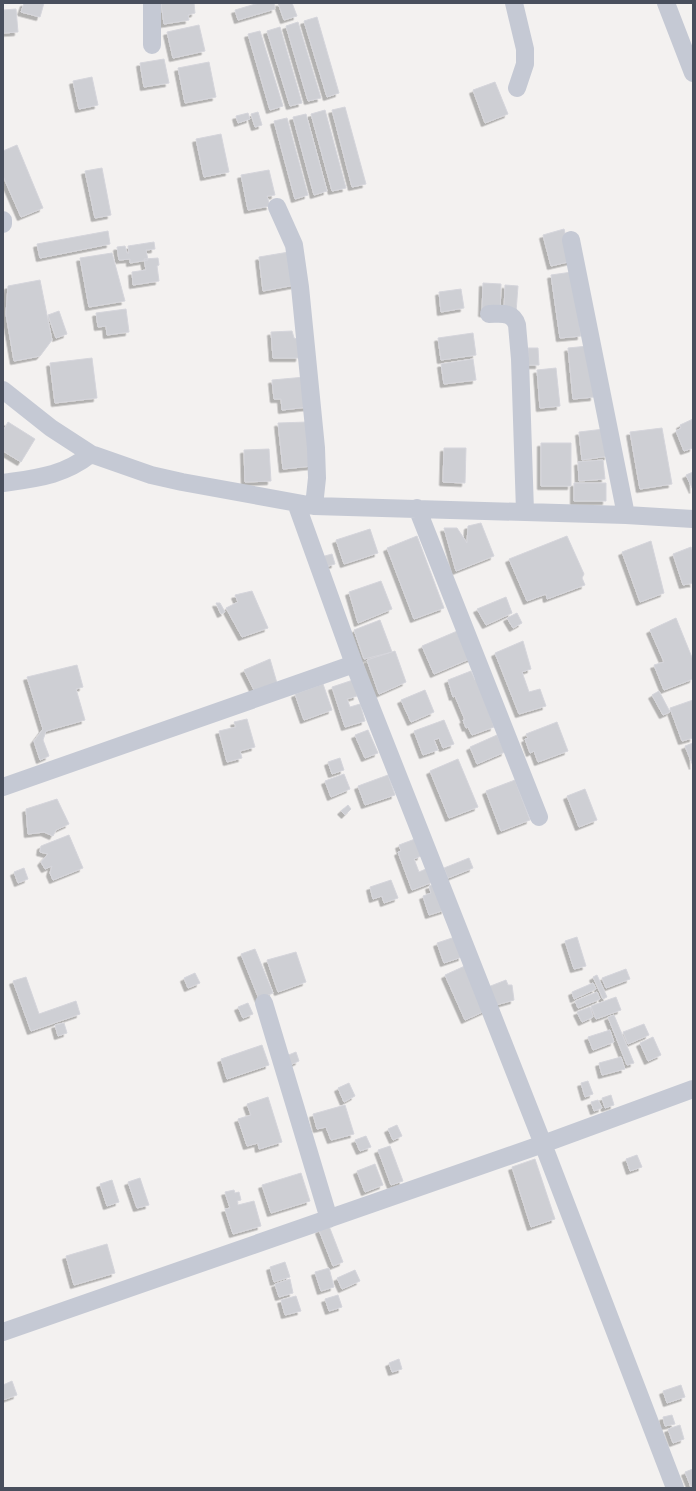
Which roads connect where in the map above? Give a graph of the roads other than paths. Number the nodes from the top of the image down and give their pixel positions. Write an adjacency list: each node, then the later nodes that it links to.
1 (152, 3): 4 (street)
2 (514, 3): 6 (street)
3 (666, 3): 5 (street)
4 (152, 45)
5 (693, 73)
6 (517, 88)
7 (277, 207): 16 (street)
8 (3, 220): 9 (street)
9 (3, 224)
10 (571, 240): 19 (street)
11 (489, 314): 18 (street)
12 (3, 390): 13 (street)
13 (91, 454): 14 (street); 15 (street)
14 (3, 484)
15 (296, 503): 16 (street); 21 (street)
16 (314, 506): 17 (street)
17 (417, 508): 18 (street); 23 (street)
18 (525, 511): 19 (street)
19 (626, 515): 20 (street)
20 (693, 519)
21 (354, 664): 22 (street); 26 (street)
22 (3, 787)
23 (539, 817)
24 (264, 1003): 27 (street)
25 (693, 1089): 26 (street)
26 (543, 1144): 27 (street); 29 (street)
27 (329, 1219): 28 (street)
28 (3, 1332)
29 (675, 1488)

